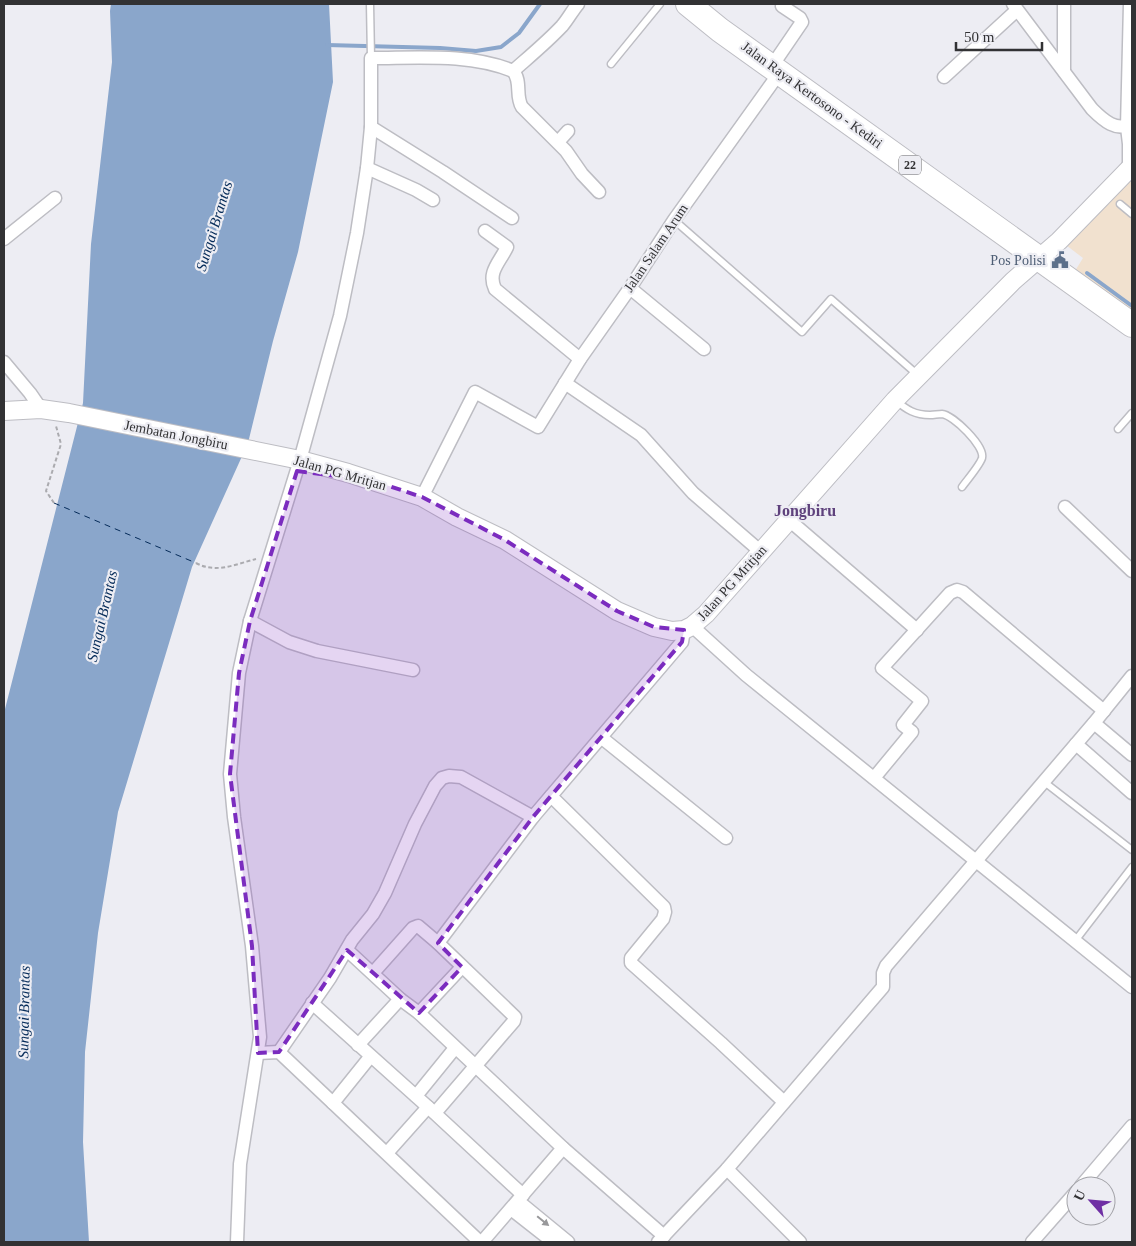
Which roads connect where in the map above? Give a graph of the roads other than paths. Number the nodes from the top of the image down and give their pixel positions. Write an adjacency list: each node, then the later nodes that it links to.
1 (370, 4): 10 (lane)
2 (578, 4): 13 (street)
3 (660, 4): 11 (lane)
4 (688, 4): 12 (highway, Jalan Raya Kertosono - Kediri / 22)
5 (1064, 4): 14 (street)
6 (1130, 4): 9 (street)
7 (782, 6): 12 (street, Jalan Salam Arum)
8 (1015, 7): 14 (street); 15 (street)
9 (1131, 28): 16 (street)
10 (371, 58): 13 (street); 17 (street)
11 (611, 64)
12 (776, 69): 28 (street, Jalan Salam Arum); 31 (highway, Jalan Raya Kertosono - Kediri / 22)
13 (513, 71): 19 (street)
14 (1064, 71): 16 (street)
15 (944, 77)
16 (1130, 125): 21 (street)
17 (371, 127): 20 (street); 27 (street)
18 (568, 131): 19 (street)
19 (558, 142): 22 (street)
20 (367, 168): 24 (street); 44 (street)
21 (1131, 168): 31 (main road, Jalan PG Mritjan)
22 (600, 192)
23 (55, 198): 30 (street)
24 (433, 200)
25 (1120, 204): 26 (lane)
26 (1132, 214)
27 (512, 218)
28 (674, 220): 32 (street, Jalan Salam Arum); 37 (lane)
29 (485, 231): 35 (street)
30 (4, 239)
31 (1040, 258): 33 (highway, Jalan Raya Kertosono - Kediri / 22); 37 (main road, Jalan PG Mritjan)
32 (630, 288): 34 (street); 35 (street, Jalan Salam Arum)
33 (1132, 325)
34 (704, 349)
35 (580, 359): 38 (street, Jalan Salam Arum)
36 (4, 362): 40 (street)
37 (919, 376): 39 (main road, Jalan PG Mritjan)
38 (565, 383): 46 (street, Jalan Salam Arum); 49 (street)
39 (895, 400): 45 (lane); 48 (main road, Jalan PG Mritjan)
40 (41, 409): 41 (main road, Jembatan Jongbiru); 44 (main road, Jembatan Jongbiru)
41 (4, 411)
42 (1132, 412): 43 (lane)
43 (1118, 429)
44 (296, 459): 46 (main road, Jalan PG Mritjan); 51 (street)
45 (962, 487)
46 (422, 497): 52 (main road, Jalan PG Mritjan)
47 (1065, 507): 50 (street)
48 (789, 520): 49 (main road, Jalan PG Mritjan); 53 (street)
49 (760, 551): 52 (main road, Jalan PG Mritjan)
50 (1132, 571)
51 (250, 622): 54 (street); 82 (street)
52 (688, 628): 58 (street); 61 (street)
53 (917, 630): 56 (street); 61 (street)
54 (413, 670)
55 (1132, 676): 56 (street)
56 (1104, 711): 57 (street)
57 (1094, 723): 59 (street); 60 (street)
58 (602, 738): 64 (street); 66 (street)
59 (1076, 744): 62 (street); 63 (street)
60 (1132, 755)
61 (874, 778): 68 (street)
62 (1043, 781): 67 (lane); 68 (street)
63 (1132, 793)
64 (551, 796): 65 (street); 87 (street)
65 (533, 817): 71 (street); 72 (street)
66 (726, 838)
67 (1132, 850)
68 (976, 860): 70 (street); 87 (street)
69 (1132, 868): 70 (lane)
70 (1075, 941): 75 (street)
71 (438, 943): 73 (street); 74 (street)
72 (347, 950): 74 (street); 77 (street)
73 (462, 967): 78 (street); 84 (street)
74 (374, 972): 76 (street)
75 (1132, 987)
76 (400, 998): 78 (street); 79 (street)
77 (312, 1004): 79 (street); 81 (street)
78 (419, 1013): 80 (street)
79 (358, 1045): 83 (street)
80 (455, 1048): 84 (street); 85 (street)
81 (279, 1052): 82 (street); 86 (street)
82 (258, 1053): 97 (street)
83 (370, 1056): 85 (street); 86 (street)
84 (474, 1066): 88 (street); 90 (street)
85 (416, 1096): 88 (street)
86 (333, 1102): 91 (street)
87 (784, 1102): 92 (street)
88 (432, 1110): 91 (street); 94 (street)
89 (1132, 1126): 93 (street)
90 (563, 1148): 94 (street); 96 (street)
91 (387, 1153): 98 (street)
92 (727, 1169): 96 (street); 101 (street)
93 (1090, 1176)
94 (518, 1201): 98 (street); 99 (street); 100 (street, one-way to 100)
95 (1066, 1203): 102 (street)
96 (661, 1239)
97 (237, 1242)
98 (481, 1242)
99 (553, 1242)
100 (568, 1242)
101 (800, 1242)
102 (1032, 1242)

